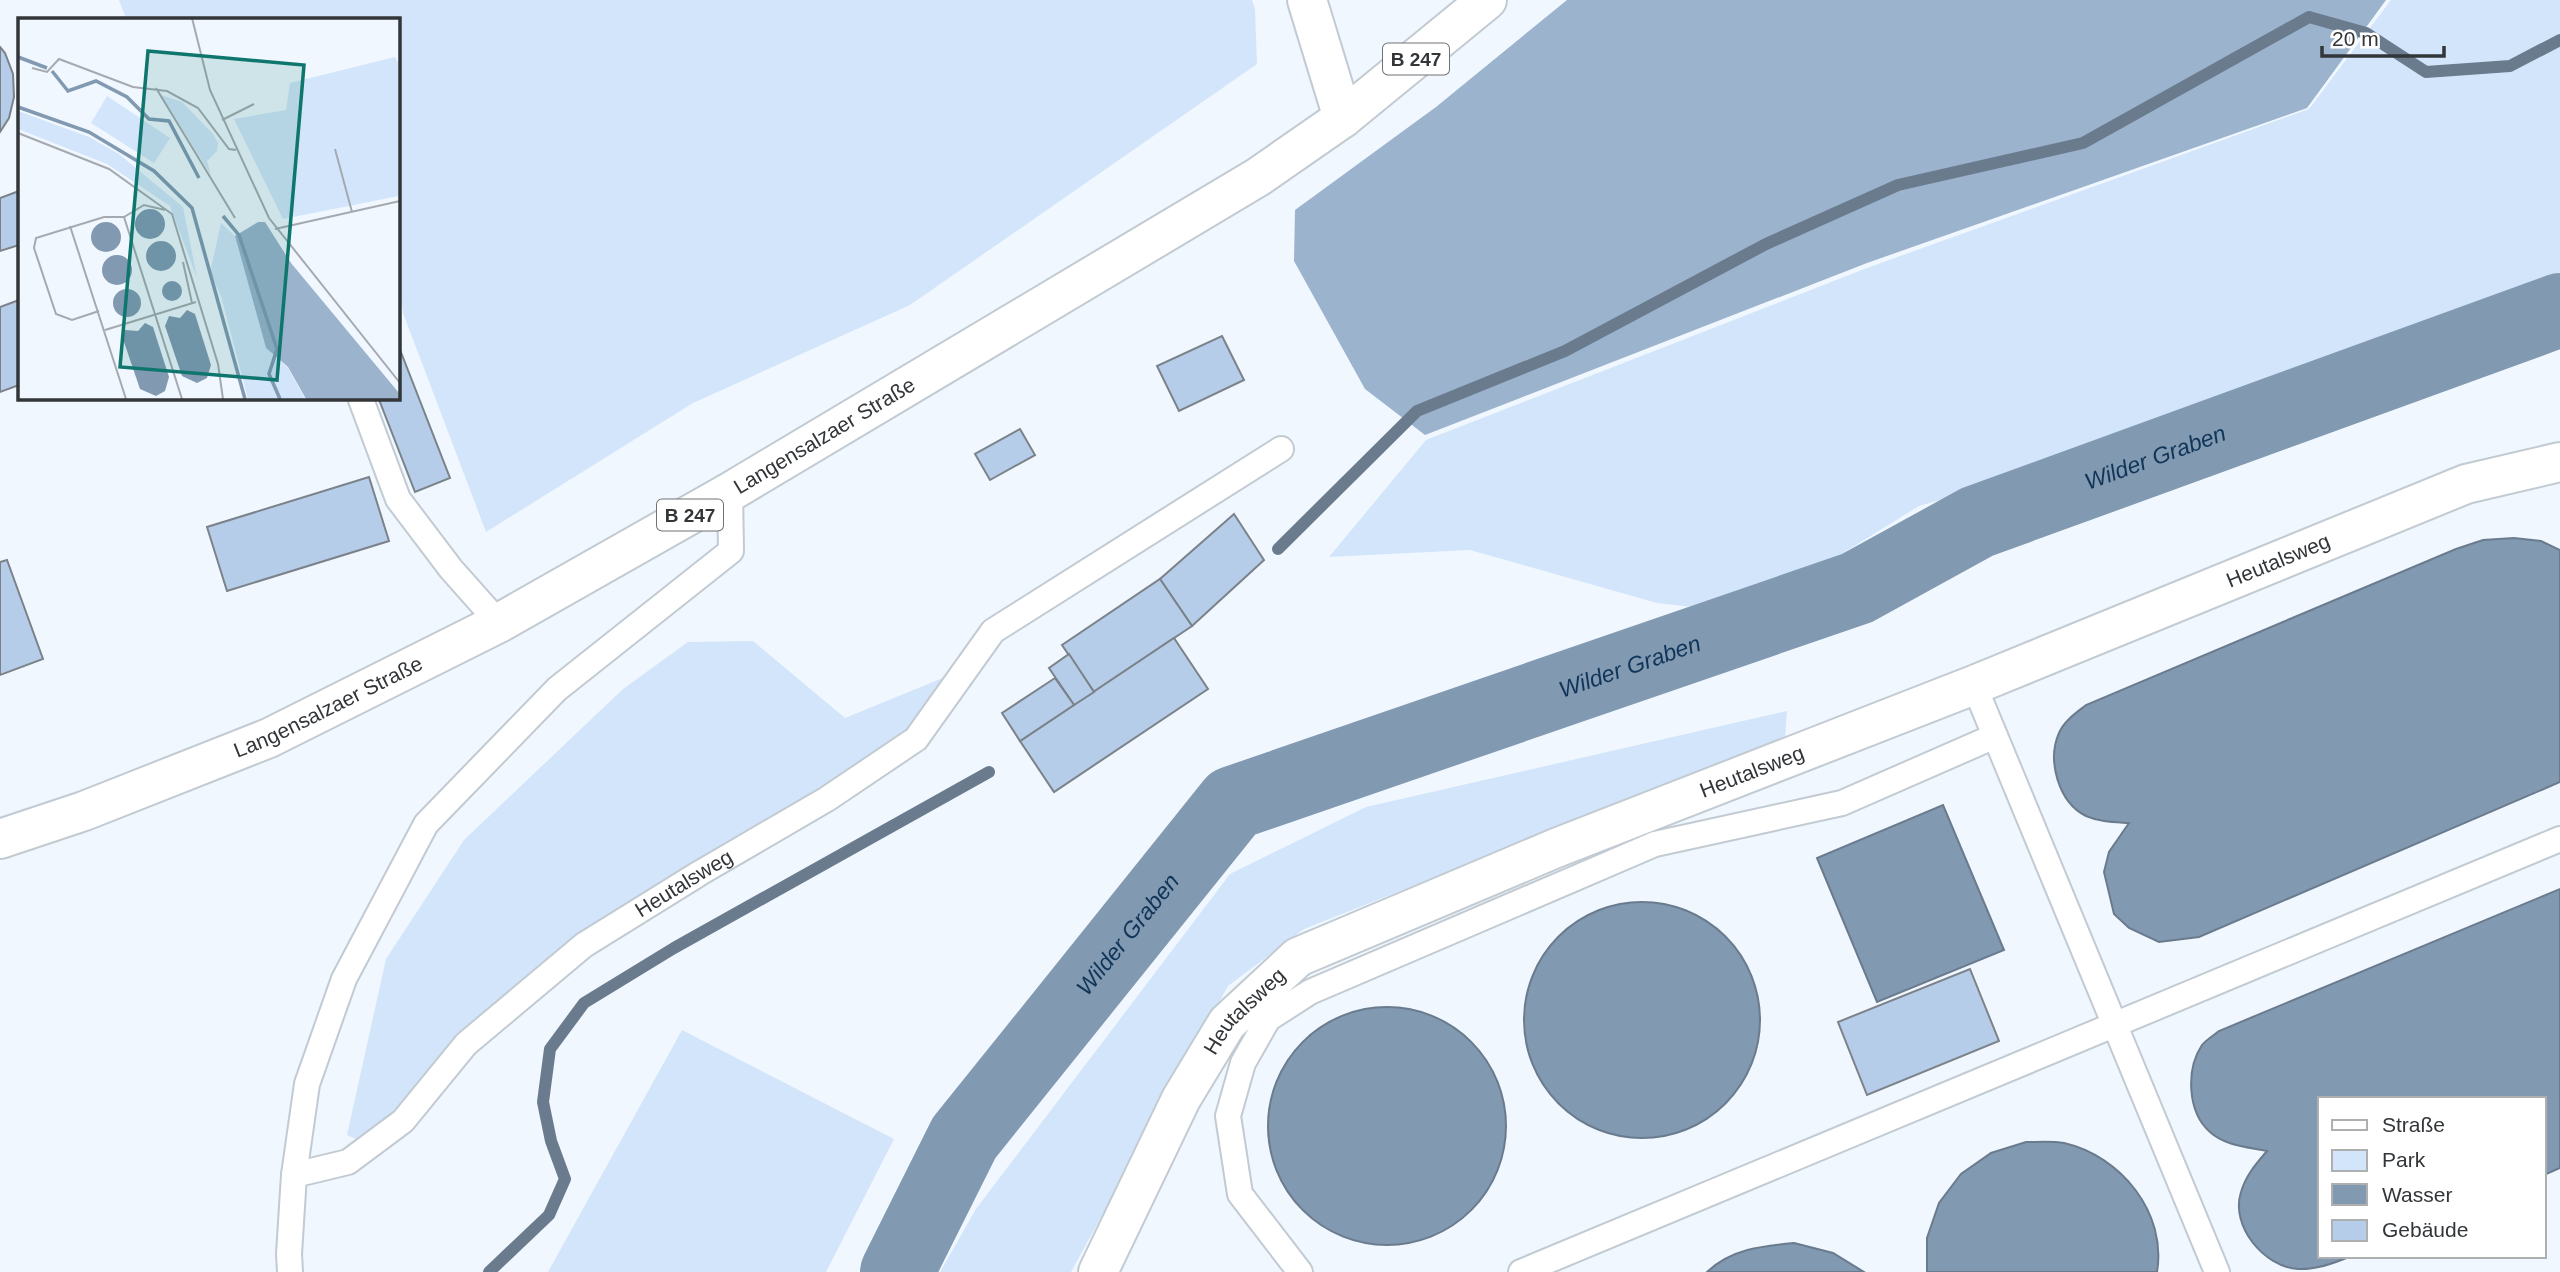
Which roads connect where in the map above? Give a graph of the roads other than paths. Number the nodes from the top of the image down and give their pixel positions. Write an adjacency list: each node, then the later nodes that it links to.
1 (1307, 0): 3 (street)
2 (1487, 0): 3 (street, Langensalzaer Straße / B 247)
3 (1343, 118): 7 (street, Langensalzaer Straße / B 247)
4 (360, 399): 8 (lane)
5 (1281, 449): 14 (lane, Heutalsweg)
6 (2560, 462): 9 (street, Heutalsweg)
7 (730, 492): 8 (street, Langensalzaer Straße / B 247); 14 (lane)
8 (499, 623): 11 (street, Langensalzaer Straße / B 247)
9 (1974, 685): 10 (lane); 16 (street, Heutalsweg)
10 (1995, 736): 13 (lane); 17 (lane)
11 (0, 839)
12 (2560, 839): 13 (lane)
13 (2114, 1026): 18 (lane); 19 (lane)
14 (294, 1175): 15 (lane)
15 (290, 1272)
16 (1098, 1272)
17 (1300, 1272)
18 (1521, 1272)
19 (2217, 1272)

